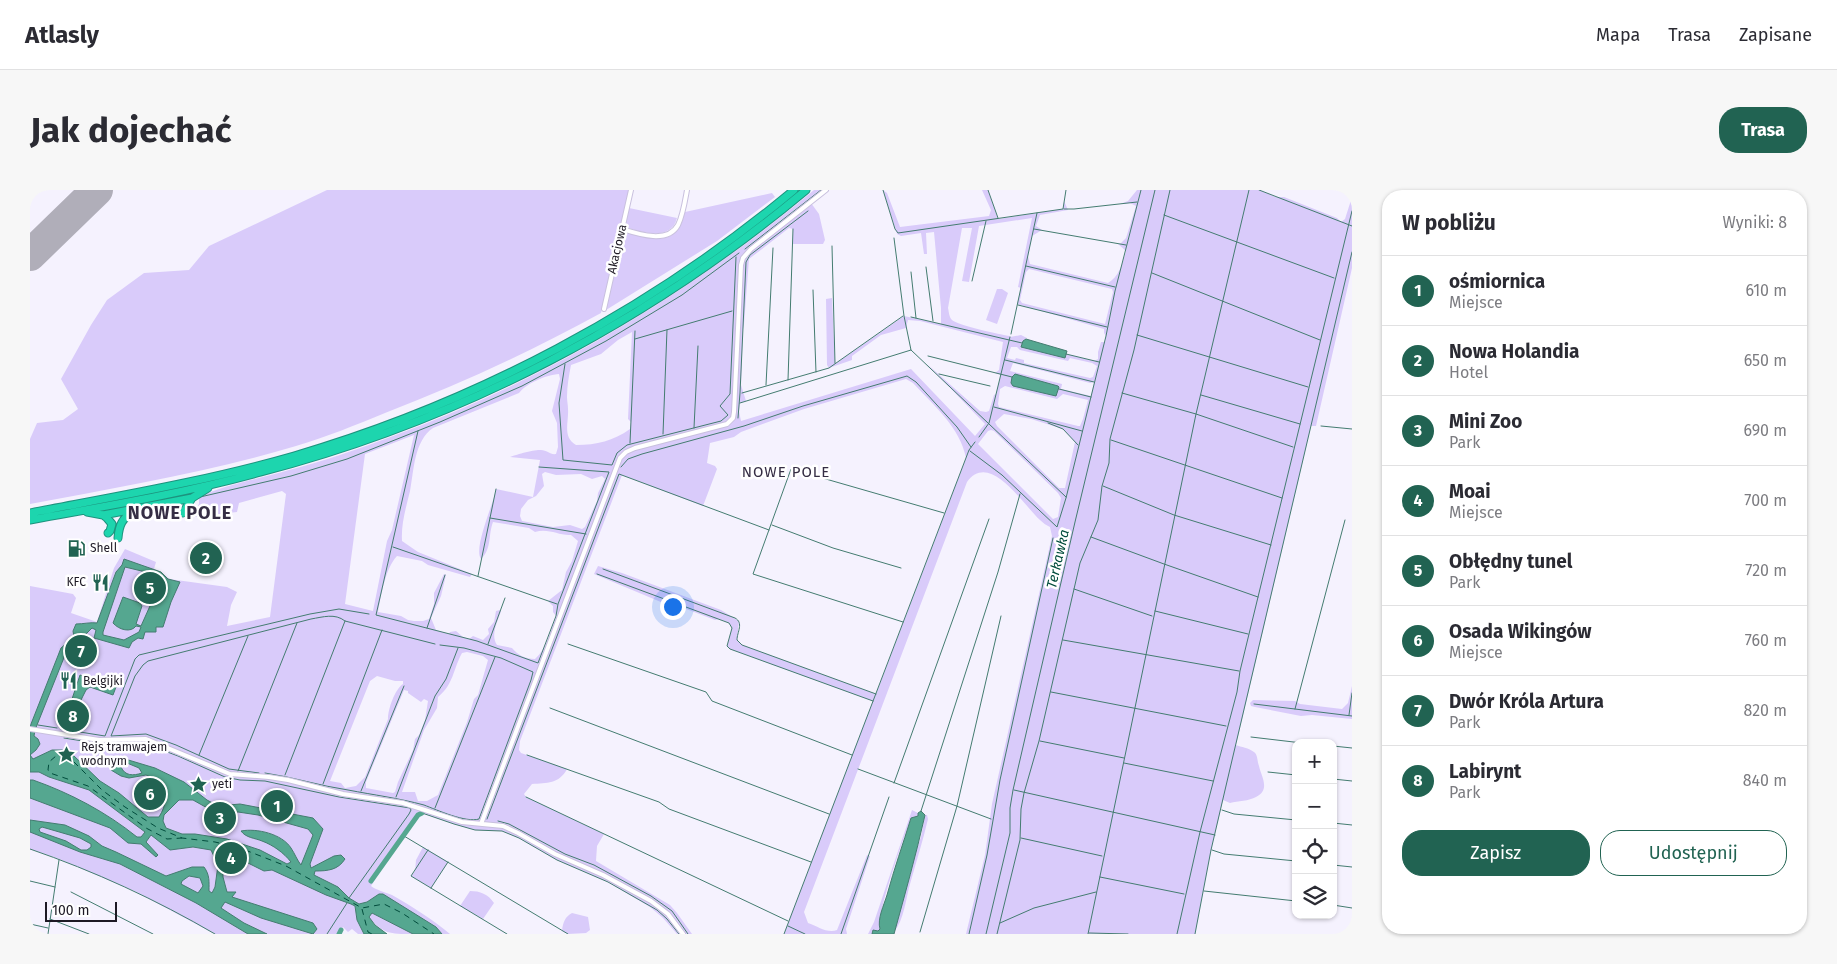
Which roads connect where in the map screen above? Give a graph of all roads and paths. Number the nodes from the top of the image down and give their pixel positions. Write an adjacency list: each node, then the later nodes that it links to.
1 (631, 190): 6 (street, Akacjowa)
2 (687, 190): 6 (street)
3 (794, 190): 13 (highway)
4 (806, 190): 8 (highway)
5 (826, 190): 19 (street)
6 (622, 229): 7 (street, Akacjowa)
7 (604, 309)
8 (222, 482): 9 (highway); 12 (highway)
9 (192, 498): 10 (highway); 10 (highway)
10 (166, 503): 11 (highway)
11 (138, 509): 14 (highway); 17 (highway)
12 (76, 512): 14 (highway); 15 (highway)
13 (30, 513)
14 (103, 515): 16 (highway)
15 (30, 520)
16 (108, 533)
17 (118, 538)
18 (32, 729): 19 (street)
19 (481, 824): 20 (street)
20 (683, 934)

